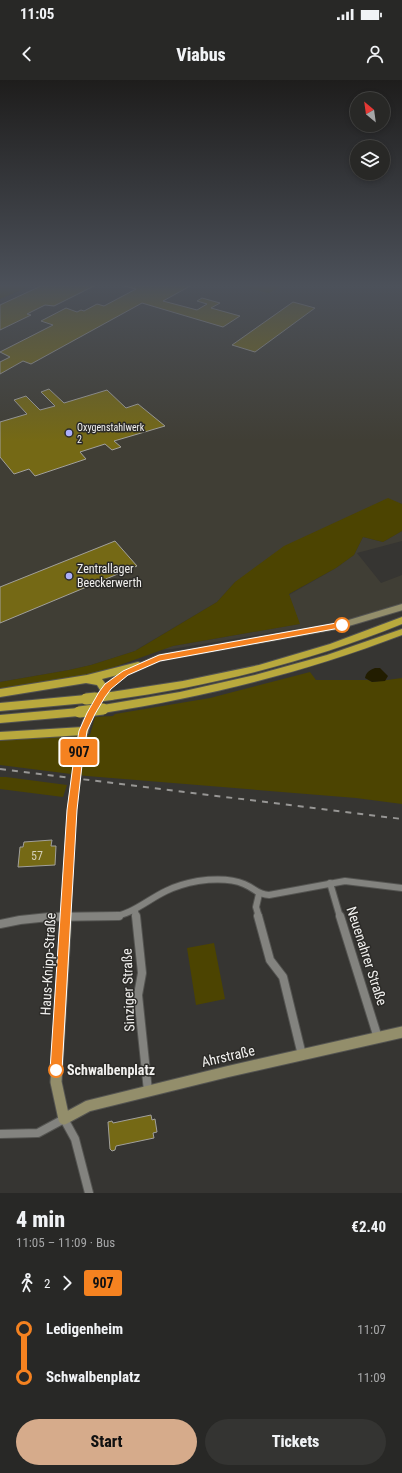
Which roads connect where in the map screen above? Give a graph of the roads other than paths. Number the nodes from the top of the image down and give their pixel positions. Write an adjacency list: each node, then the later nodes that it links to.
1 (402, 607): 4 (street, Haus-Knipp-Straße)
2 (402, 620): 7 (highway)
3 (402, 632): 9 (highway, bridge)
4 (138, 666): 5 (highway); 7 (street, Haus-Knipp-Straße)
5 (85, 680): 6 (highway); 7 (highway)
6 (0, 692)
7 (108, 693): 8 (highway, bridge); 10 (street, Haus-Knipp-Straße)
8 (0, 707)
9 (0, 719)
10 (83, 731): 11 (highway); 16 (street, Haus-Knipp-Straße)
11 (0, 736)
12 (330, 883): 13 (street); 14 (street); 19 (street, Neuenahrer Straße)
13 (402, 888)
14 (259, 894): 15 (street); 20 (street)
15 (135, 911): 16 (street); 21 (street, Sinziger Straße)
16 (65, 916): 17 (street); 22 (street, Haus-Knipp-Straße)
17 (0, 924)
18 (402, 1032): 19 (street, Ahrstraße)
19 (378, 1038): 20 (street, Ahrstraße)
20 (302, 1055): 21 (street, Ahrstraße)
21 (148, 1092): 22 (street, Ahrstraße)
22 (64, 1119): 23 (street); 24 (street, Haus-Knipp-Straße)
23 (0, 1134)
24 (89, 1193)

